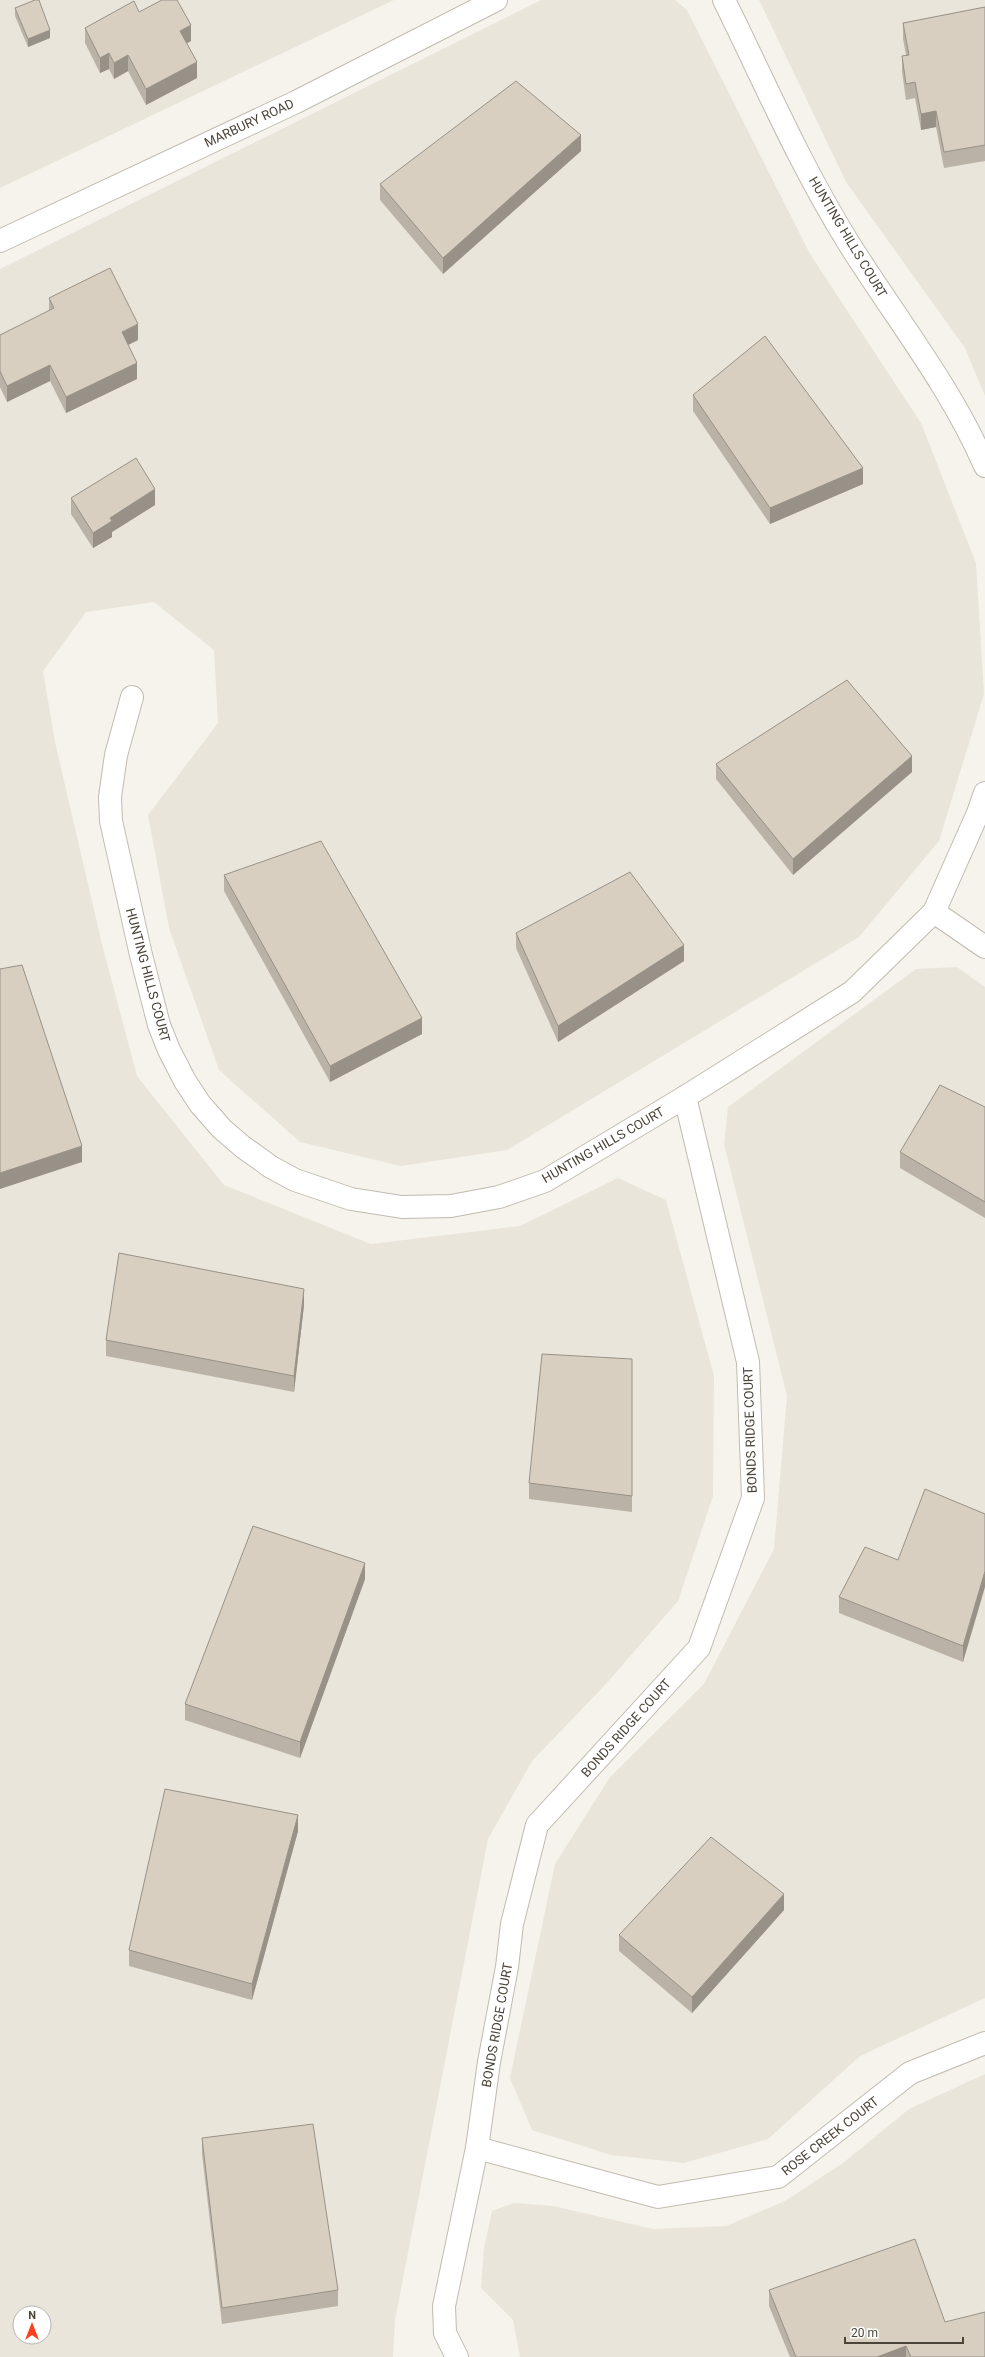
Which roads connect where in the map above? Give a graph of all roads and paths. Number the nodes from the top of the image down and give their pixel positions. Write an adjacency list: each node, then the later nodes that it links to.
1 (496, 0): 3 (street, MARBURY ROAD)
2 (724, 0): 4 (street, HUNTING HILLS COURT)
3 (0, 241)
4 (985, 466)
5 (132, 697): 9 (street, HUNTING HILLS COURT)
6 (985, 793): 7 (street, HUNTING HILLS COURT)
7 (934, 912): 8 (street); 9 (street, HUNTING HILLS COURT)
8 (985, 947)
9 (685, 1097): 11 (street, BONDS RIDGE COURT)
10 (985, 2043): 11 (street, ROSE CREEK COURT)
11 (477, 2148): 12 (street, BONDS RIDGE COURT)
12 (457, 2357)

